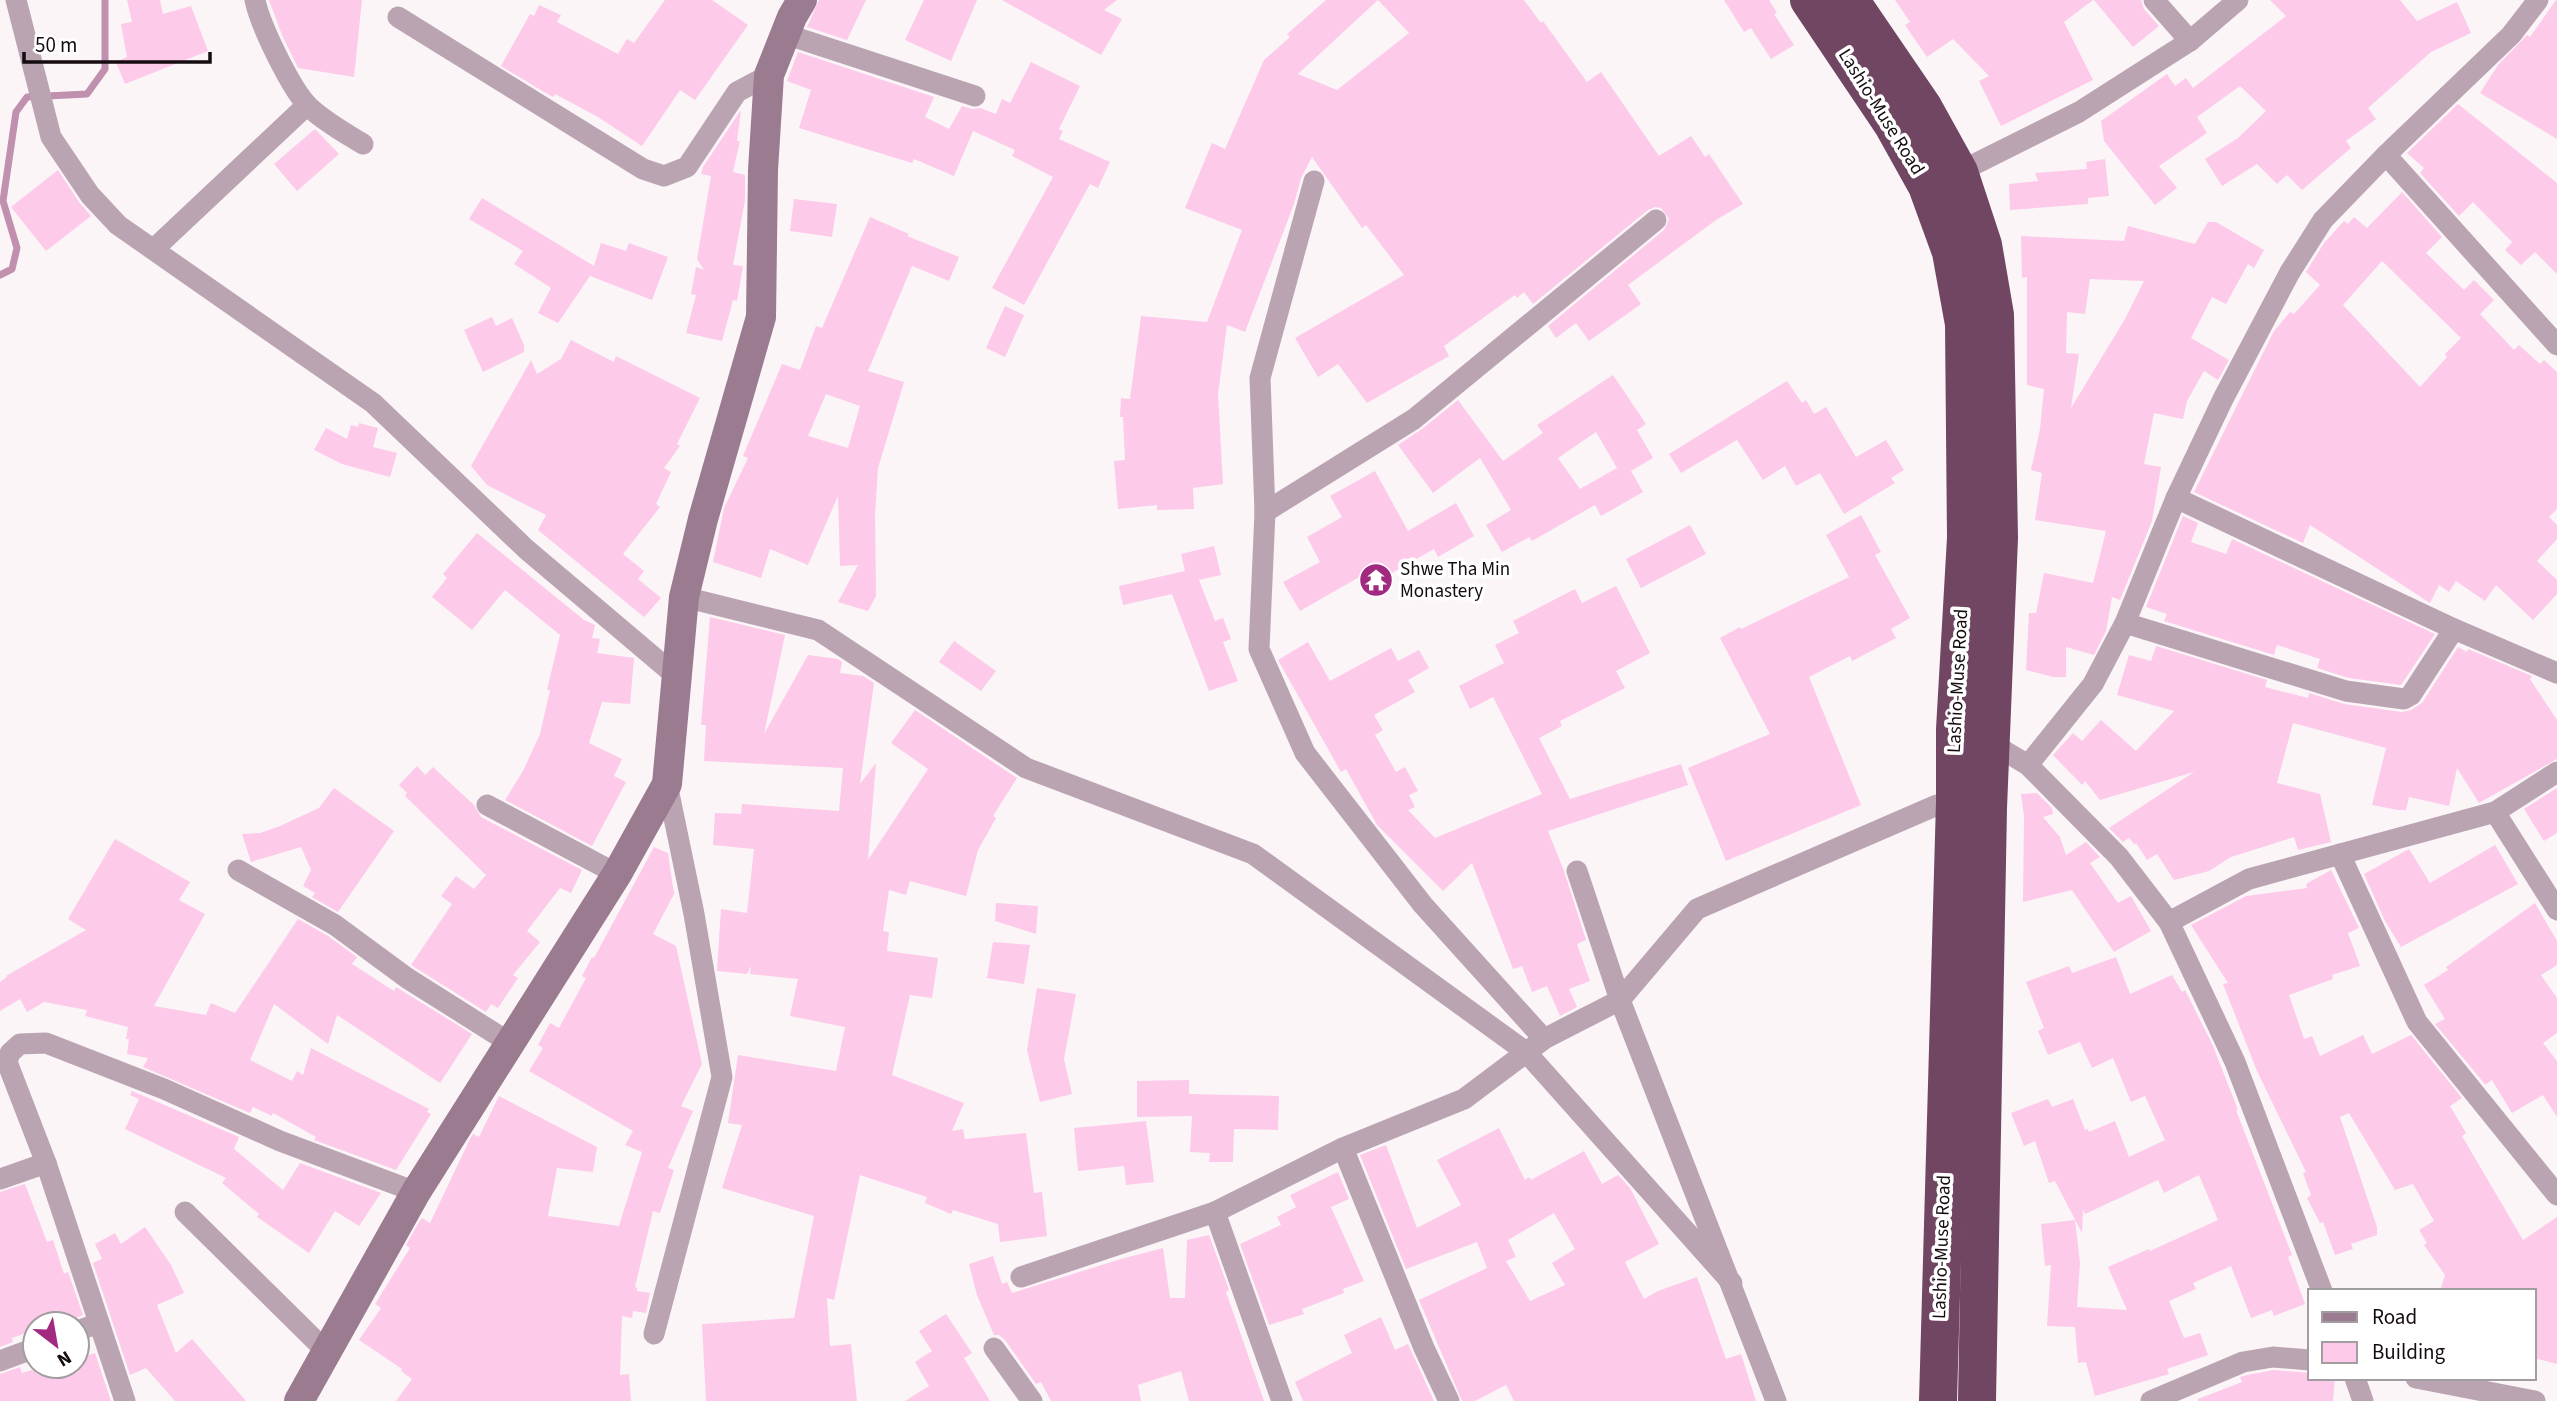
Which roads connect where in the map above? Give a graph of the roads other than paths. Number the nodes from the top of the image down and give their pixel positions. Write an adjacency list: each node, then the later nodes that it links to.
1 (16, 0): 20 (street)
2 (255, 0): 14 (street)
3 (802, 0): 10 (street)
4 (1809, 0): 33 (highway, Lashio-Muse Road)
5 (1850, 0): 17 (highway, Lashio-Muse Road)
6 (2154, 0): 11 (street)
7 (2238, 0): 11 (street)
8 (2538, 0): 16 (street)
9 (398, 17): 12 (street)
10 (785, 34): 12 (street); 13 (street)
11 (2190, 41): 17 (street)
12 (769, 75): 24 (street)
13 (975, 96)
14 (307, 105): 15 (street); 20 (street)
15 (363, 144)
16 (2386, 155): 21 (street); 22 (street)
17 (1959, 172): 29 (highway, Lashio-Muse Road)
18 (1314, 181): 23 (street)
19 (1656, 220): 23 (street)
20 (154, 249): 28 (street)
21 (2557, 345)
22 (2176, 498): 25 (street); 26 (street)
23 (1265, 512): 43 (street)
24 (684, 597): 28 (street); 45 (street)
25 (2125, 623): 26 (street); 30 (street)
26 (2454, 629): 27 (street)
27 (2557, 673)
28 (676, 676): 32 (street)
29 (1991, 743): 30 (street); 73 (highway, Lashio-Muse Road)
30 (2028, 765): 41 (street)
31 (2557, 772): 35 (street)
32 (667, 784): 39 (street); 58 (street)
33 (1955, 802): 42 (street); 72 (highway, Lashio-Muse Road)
34 (487, 805): 39 (street)
35 (2495, 812): 36 (street); 40 (street)
36 (2340, 854): 41 (street); 50 (street)
37 (238, 870): 44 (street)
38 (1577, 871): 42 (street)
39 (617, 874): 44 (street)
40 (2557, 910)
41 (2169, 922): 55 (street)
42 (1620, 1000): 43 (street); 54 (street)
43 (1544, 1040): 45 (street)
44 (510, 1043): 49 (street)
45 (1526, 1052): 46 (street); 54 (street)
46 (1343, 1148): 52 (street); 70 (street)
47 (46, 1163): 48 (street); 49 (street); 56 (street)
48 (0, 1179)
49 (416, 1192): 60 (street)
50 (2557, 1195)
51 (185, 1212): 60 (street)
52 (1215, 1212): 53 (street); 69 (street)
53 (1021, 1277)
54 (1732, 1283): 71 (street)
55 (2321, 1289)
56 (99, 1323): 57 (street); 66 (street)
57 (91, 1326)
58 (654, 1334)
59 (994, 1348): 68 (street)
60 (327, 1352): 67 (street)
61 (21, 1354): 63 (street)
62 (2308, 1360): 74 (street)
63 (0, 1362)
64 (2356, 1380): 75 (street)
65 (2426, 1380): 76 (street)
66 (125, 1401)
67 (299, 1401)
68 (1032, 1401)
69 (1282, 1401)
70 (1449, 1401)
71 (1776, 1401)
72 (1938, 1401)
73 (1977, 1401)
74 (2152, 1401)
75 (2364, 1401)
76 (2535, 1401)

